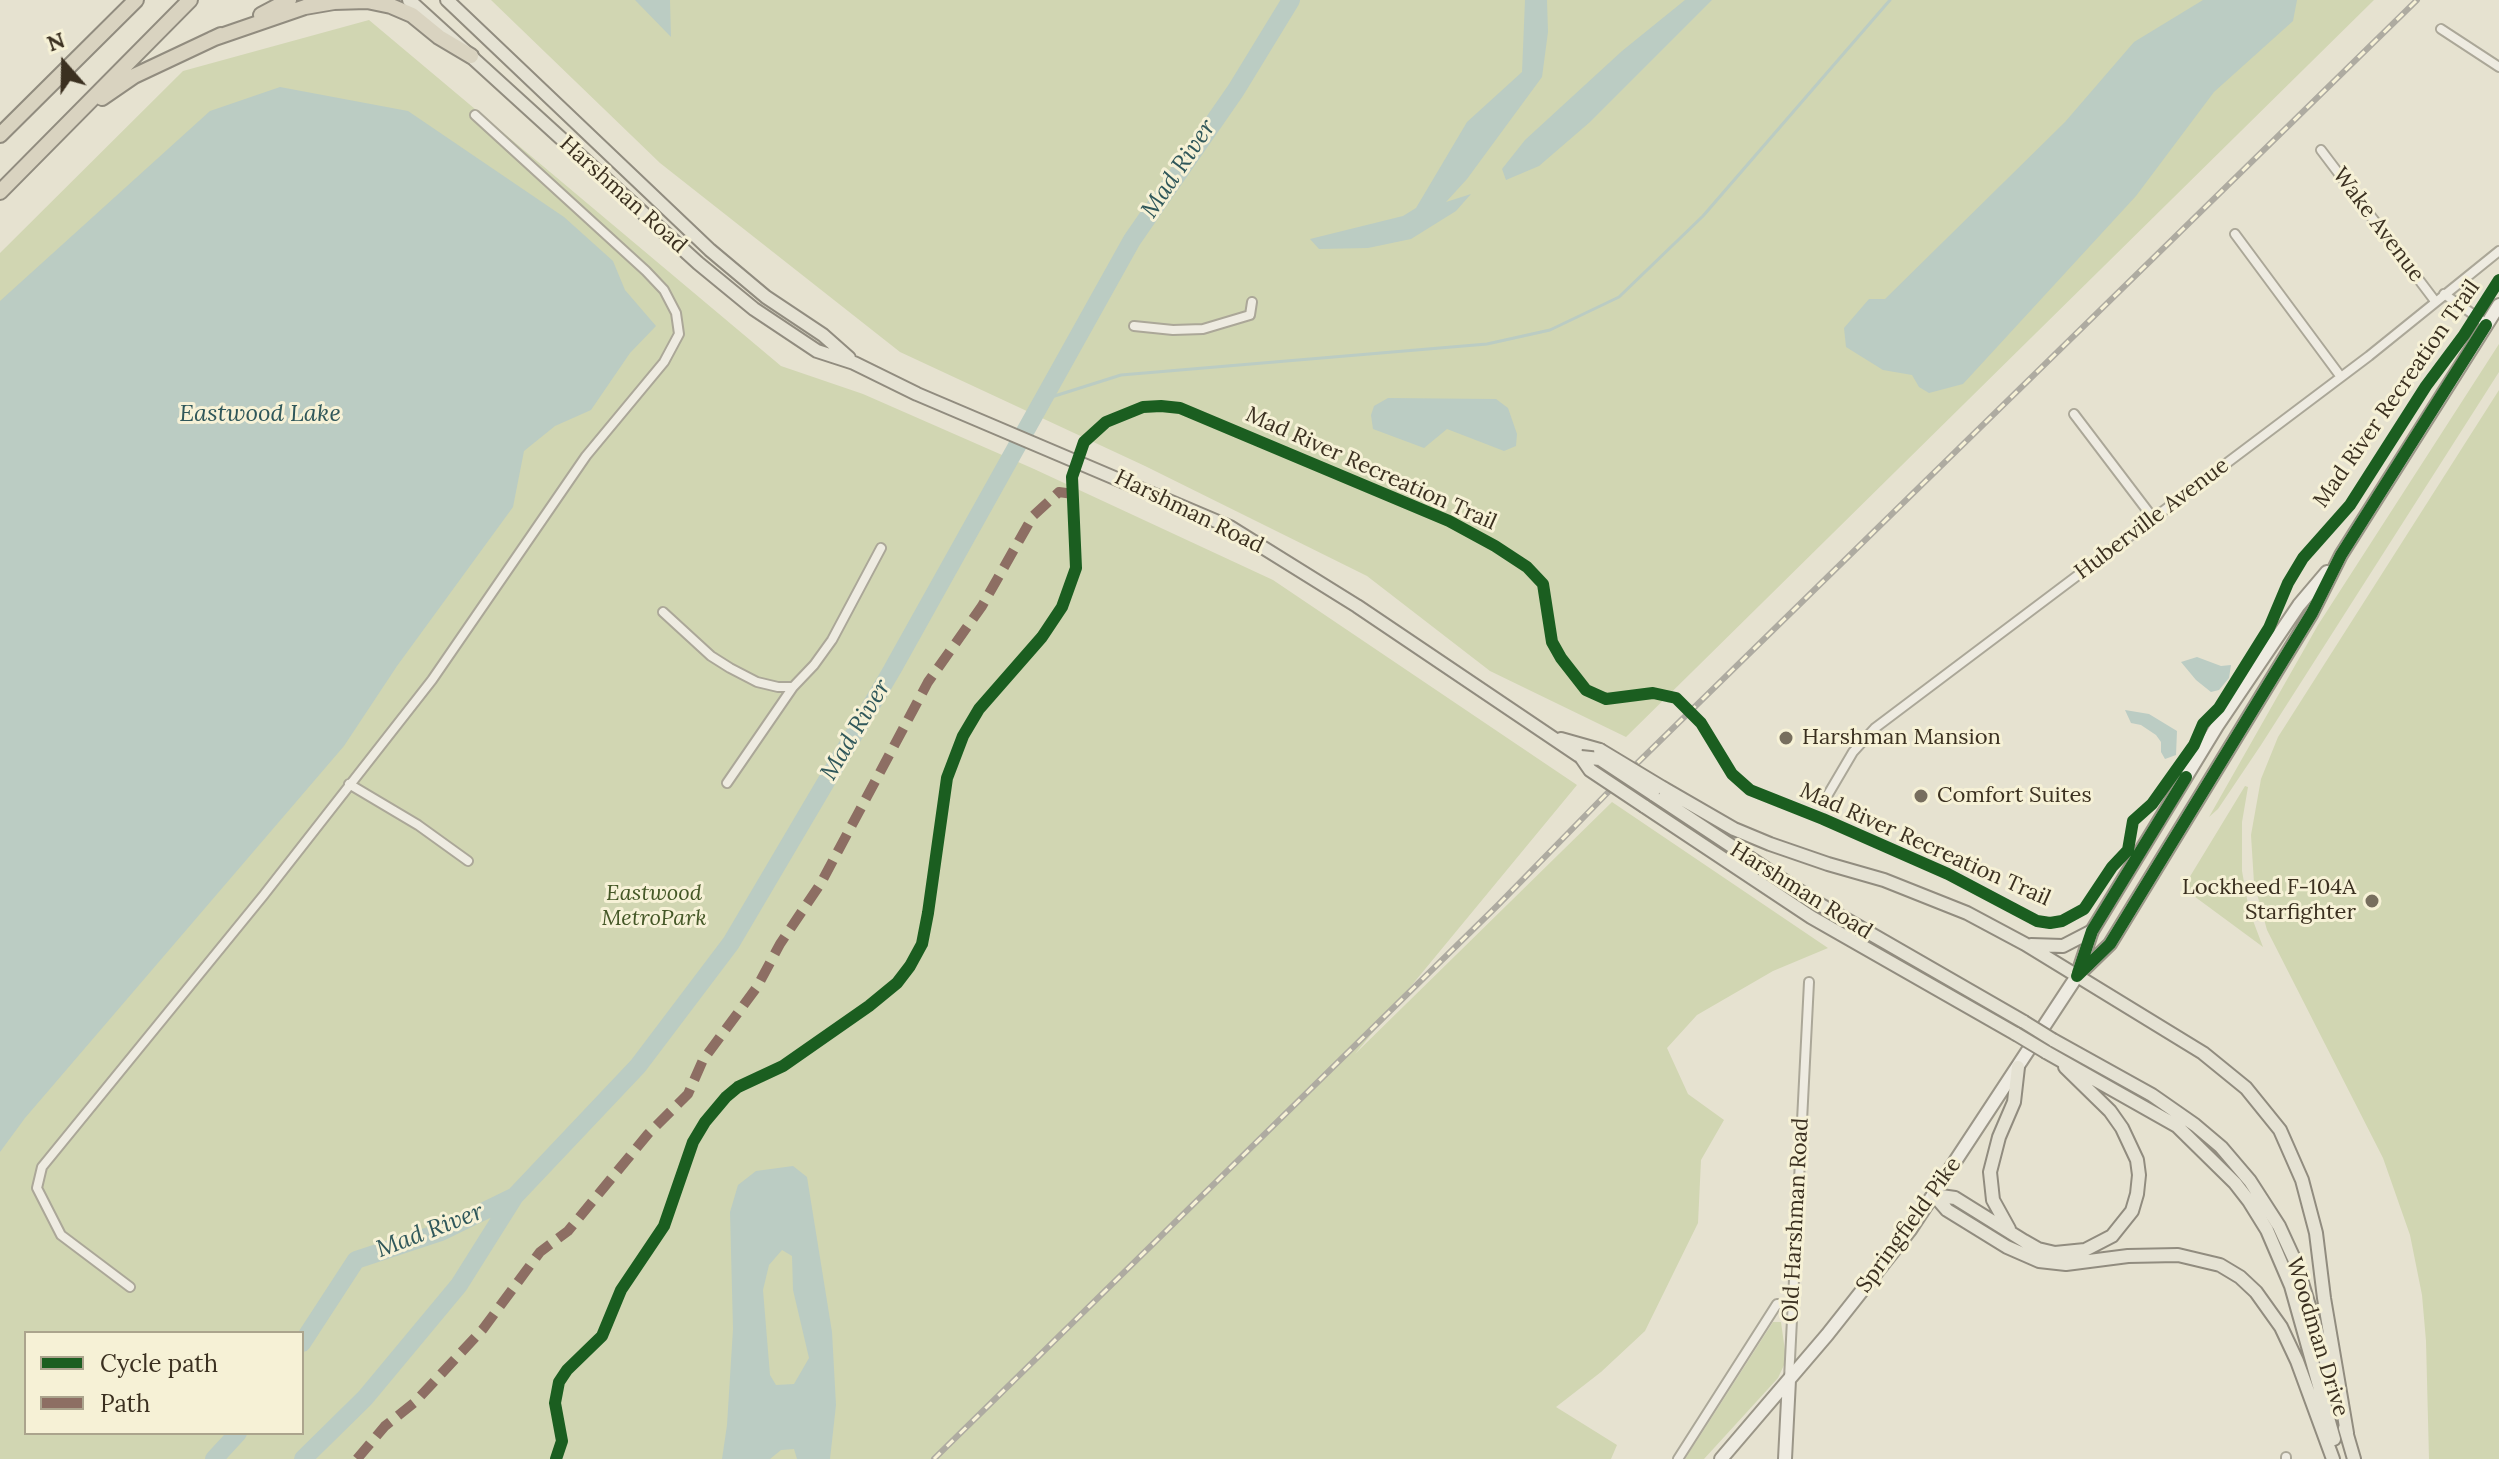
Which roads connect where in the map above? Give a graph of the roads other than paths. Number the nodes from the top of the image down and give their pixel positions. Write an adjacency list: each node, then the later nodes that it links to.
1 (136, 0): 12 (highway)
2 (190, 0): 11 (highway)
3 (289, 0): 7 (highway)
4 (409, 0): 8 (main road, Harshman Road)
5 (447, 0): 23 (main road, Harshman Road)
6 (2441, 29): 9 (street)
7 (212, 39): 8 (highway); 11 (highway)
8 (471, 56): 23 (main road, Harshman Road)
9 (2499, 67)
10 (475, 115): 34 (street)
11 (57, 133): 14 (highway)
12 (0, 135)
13 (2321, 150): 18 (street, Wake Avenue)
14 (0, 192)
15 (2235, 234): 24 (street)
16 (2499, 251): 17 (street, Huberville Avenue)
17 (2444, 294): 18 (street, Huberville Avenue); 21 (street, Wake Avenue)
18 (2435, 301): 24 (street, Huberville Avenue)
19 (1252, 302): 22 (street)
20 (2499, 305): 21 (main road, Springfield Pike)
21 (2487, 324): 28 (main road, Springfield Pike)
22 (1134, 326)
23 (854, 363): 31 (main road, Harshman Road)
24 (2341, 377): 26 (street, Huberville Avenue)
25 (2074, 414): 26 (street)
26 (2153, 518): 36 (street, Huberville Avenue)
27 (881, 548): 30 (street)
28 (2341, 555): 38 (main road, Springfield Pike); 40 (main road, Springfield Pike)
29 (663, 612): 30 (street)
30 (793, 687): 33 (street)
31 (1550, 736): 32 (main road, Harshman Road); 35 (main road, bridge)
32 (1581, 757): 35 (main road, Harshman Road, bridge); 43 (main road, Harshman Road, bridge)
33 (727, 783)
34 (349, 784): 37 (street); 47 (street)
35 (1658, 791): 39 (main road); 42 (main road, Harshman Road, bridge)
36 (1823, 803)
37 (468, 861)
38 (2092, 931): 39 (main road); 40 (main road, Springfield Pike)
39 (2025, 944): 40 (main road)
40 (2077, 976): 44 (main road, Springfield Pike); 50 (main road)
41 (1809, 982): 48 (street, Old Harshman Road)
42 (2053, 1040): 50 (main road, Woodman Drive)
43 (2051, 1056): 46 (main road); 55 (main road, Woodman Drive)
44 (2018, 1067): 45 (main road, Springfield Pike); 46 (main road)
45 (1934, 1195): 46 (main road); 49 (main road, Springfield Pike); 54 (main road)
46 (2024, 1241)
47 (130, 1287)
48 (1792, 1305): 49 (street, Old Harshman Road); 51 (street)
49 (1789, 1380): 52 (main road, Springfield Pike); 53 (main road, Old Harshman Road)
50 (2347, 1433): 56 (main road, Woodman Drive)
51 (1678, 1459)
52 (1721, 1459)
53 (1785, 1459)
54 (2333, 1459)
55 (2340, 1459)
56 (2354, 1459)

